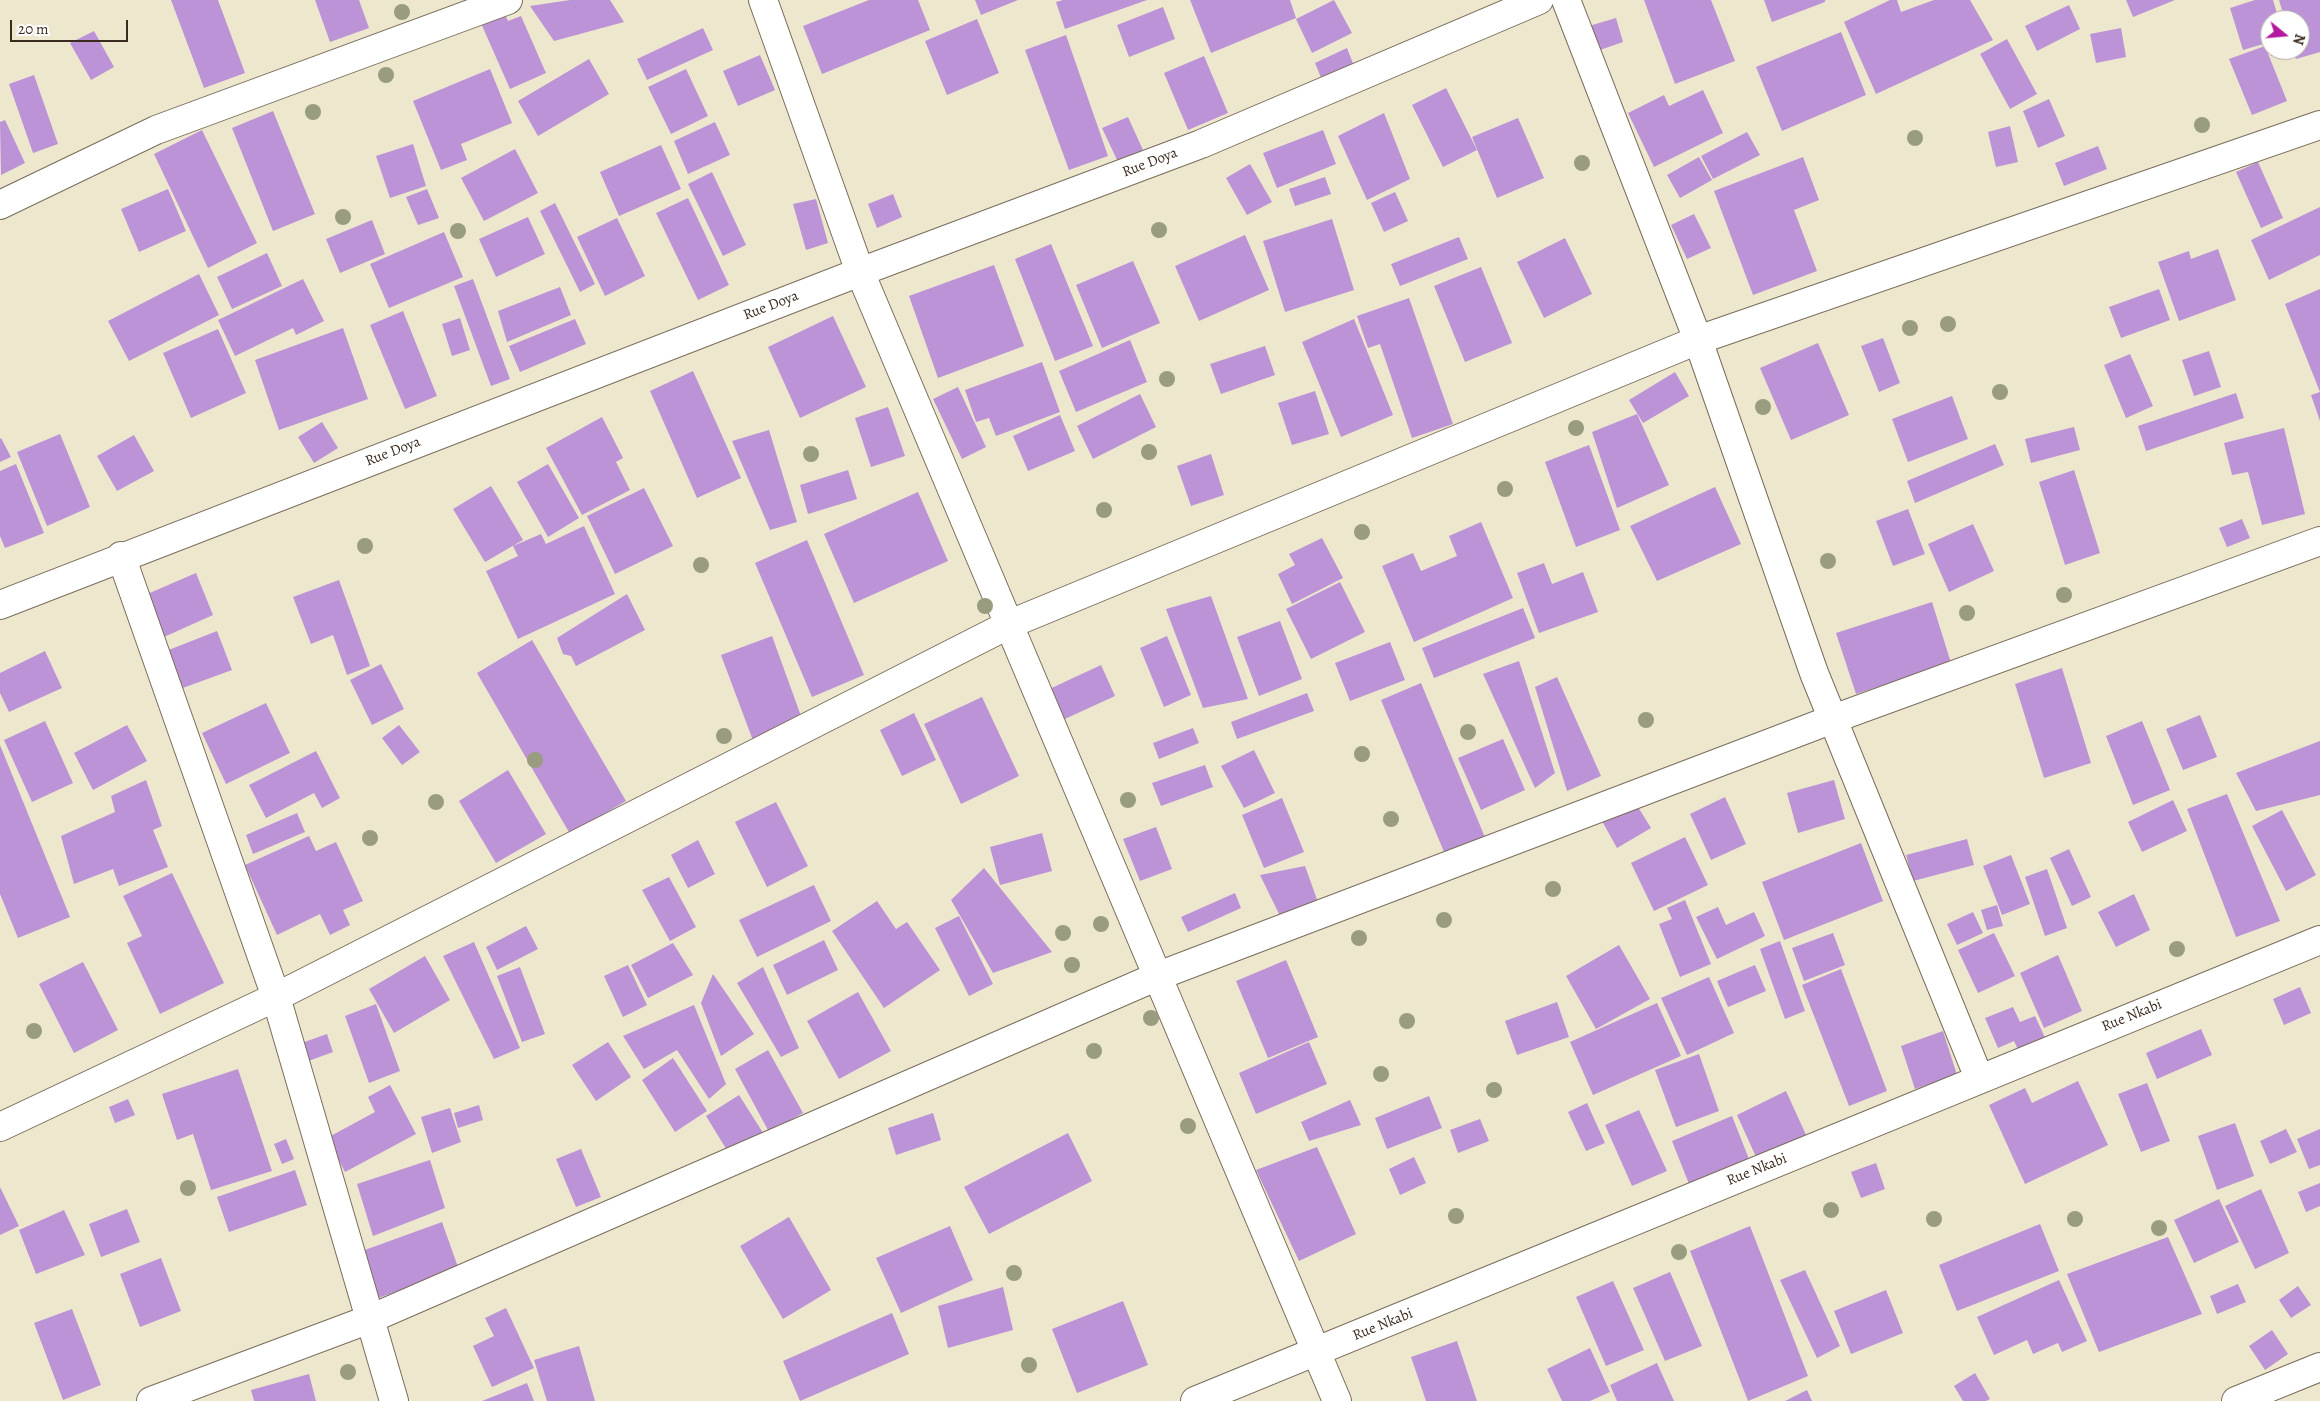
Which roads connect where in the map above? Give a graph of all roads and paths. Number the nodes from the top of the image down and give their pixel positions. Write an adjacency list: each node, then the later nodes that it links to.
1 (508, 0): 6 (street)
2 (763, 0): 7 (street)
3 (1539, 0): 7 (street, Rue Doya)
4 (1566, 0): 8 (street)
5 (2320, 125): 8 (street)
6 (0, 205)
7 (860, 272): 10 (street, Rue Doya); 12 (street)
8 (1698, 340): 12 (street); 13 (street)
9 (2320, 541): 13 (street)
10 (121, 556): 11 (street, Rue Doya); 16 (street)
11 (0, 606)
12 (1010, 624): 15 (street); 16 (street)
13 (1833, 719): 15 (street); 17 (street)
14 (2320, 940): 17 (street, Rue Nkabi)
15 (1158, 976): 19 (street); 20 (street)
16 (276, 997): 18 (street); 19 (street)
17 (1979, 1078): 20 (street, Rue Nkabi)
18 (0, 1127)
19 (370, 1319): 22 (street); 23 (street)
20 (1317, 1352): 24 (street, Rue Nkabi); 25 (street)
21 (2320, 1368): 26 (street)
22 (152, 1401)
23 (394, 1401)
24 (1195, 1401)
25 (1337, 1401)
26 (2236, 1401)

